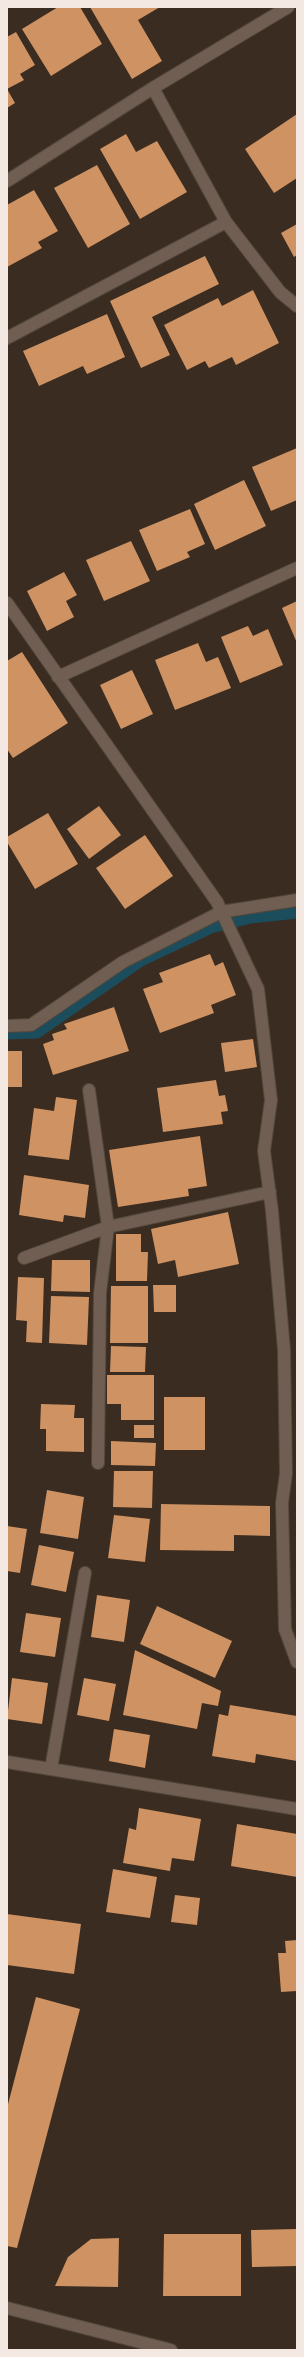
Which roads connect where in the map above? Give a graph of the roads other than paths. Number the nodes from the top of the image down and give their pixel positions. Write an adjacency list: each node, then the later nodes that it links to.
1 (288, 7): 2 (street)
2 (153, 88): 3 (street); 4 (street)
3 (7, 181)
4 (226, 222): 5 (street); 6 (street)
5 (297, 306)
6 (7, 338)
7 (297, 568): 9 (street)
8 (7, 602): 9 (street)
9 (58, 677): 11 (street)
10 (297, 900): 11 (street)
11 (222, 912): 12 (street); 14 (street)
12 (7, 1026)
13 (89, 1090): 15 (street)
14 (270, 1192): 15 (street); 18 (street)
15 (108, 1227): 16 (street); 17 (street)
16 (24, 1258)
17 (98, 1463)
18 (292, 1472): 20 (street)
19 (85, 1573): 22 (street)
20 (297, 1662)
21 (7, 1762): 22 (street)
22 (51, 1769): 23 (street)
23 (297, 1809)
24 (7, 2308): 25 (street)
25 (171, 2350)

